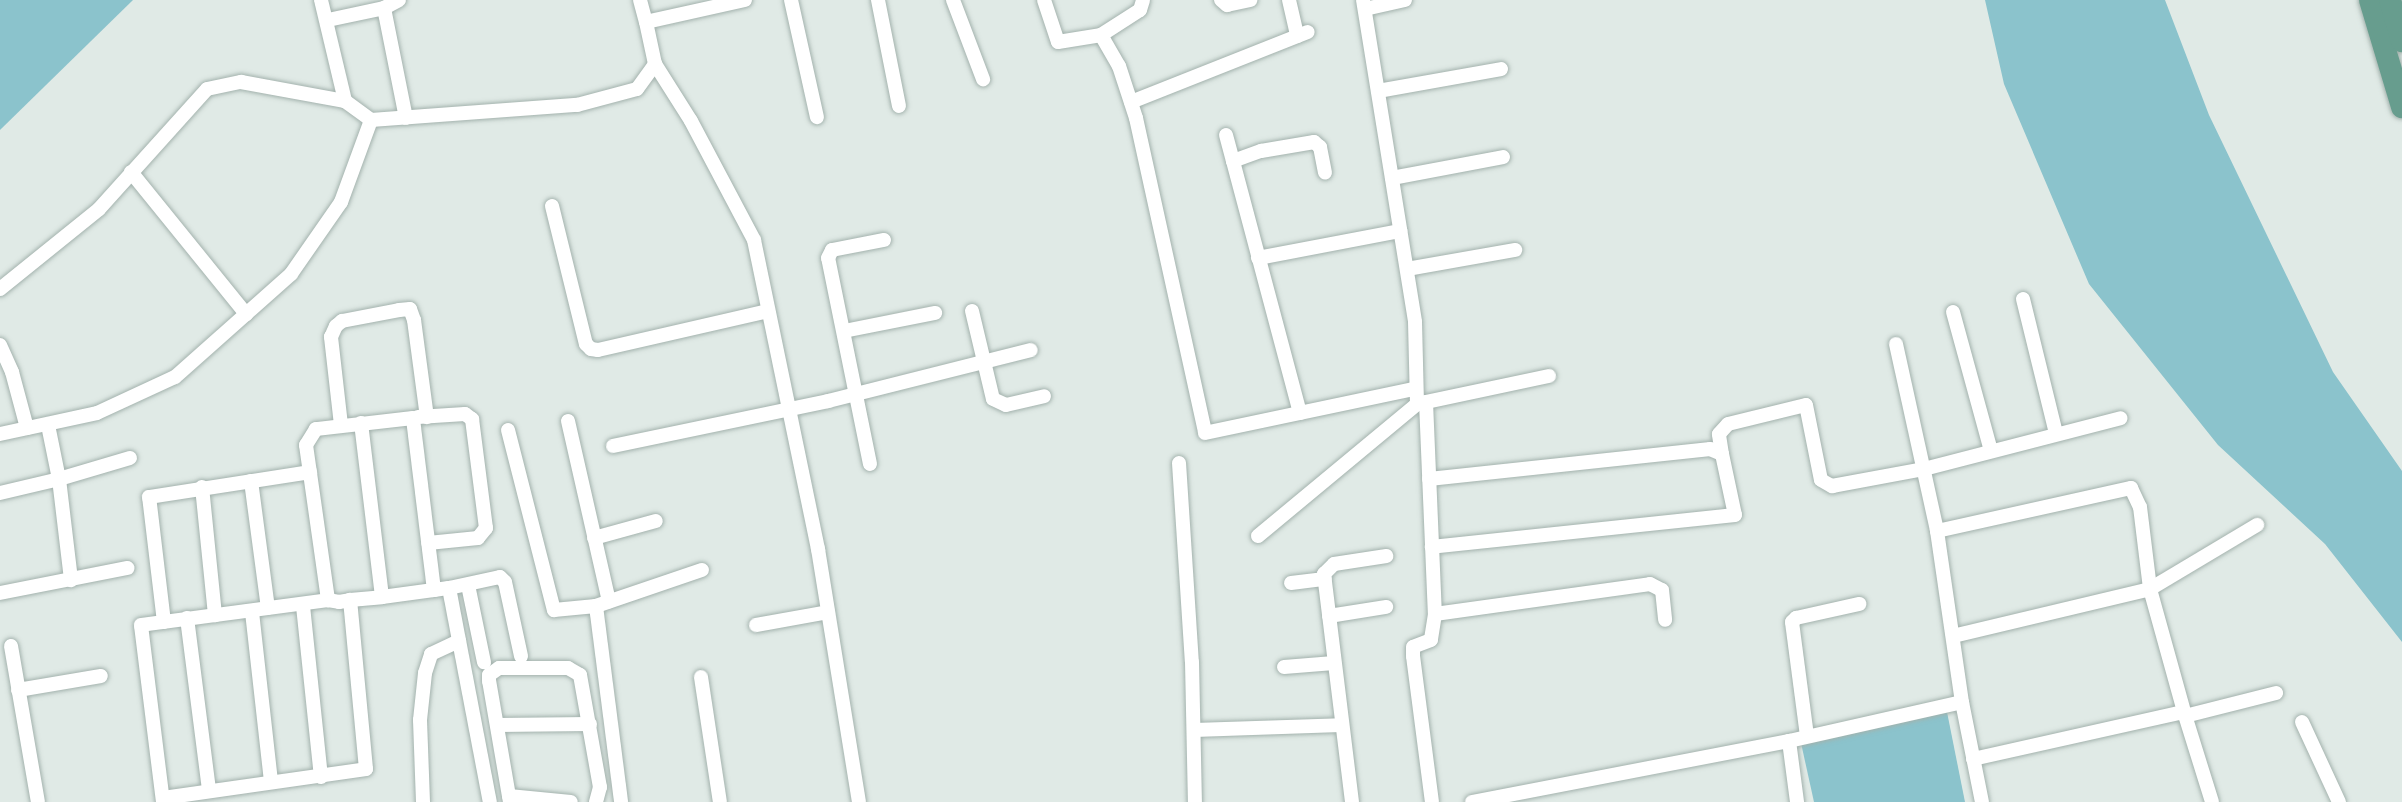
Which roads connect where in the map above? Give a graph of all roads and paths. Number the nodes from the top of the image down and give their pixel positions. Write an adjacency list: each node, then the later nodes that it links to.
1 (321, 0): 18 (street)
2 (399, 0): 17 (street)
3 (640, 0): 19 (street)
4 (745, 0): 19 (street)
5 (791, 0): 30 (street)
6 (878, 0): 28 (street)
7 (953, 0): 24 (street)
8 (1044, 0): 20 (street)
9 (1143, 0): 20 (street)
10 (1221, 0): 11 (street)
11 (1250, 0)
12 (1289, 0): 27 (street)
13 (1405, 0): 16 (street)
14 (2370, 0): 29 (main road)
15 (2390, 0): 21 (main road)
16 (1364, 5): 25 (street)
17 (384, 8): 18 (street); 31 (street)
18 (328, 20): 26 (street)
19 (646, 22): 22 (street)
20 (1101, 35): 27 (street)
21 (2402, 41)
22 (655, 64): 31 (street); 47 (street)
23 (1501, 69): 25 (street)
24 (983, 79)
25 (1378, 91): 38 (street)
26 (345, 101): 32 (street); 36 (street)
27 (1131, 102): 62 (street)
28 (899, 106)
29 (2402, 107)
30 (817, 117)
31 (406, 118): 32 (street)
32 (371, 120): 51 (street)
33 (1226, 135): 35 (street)
34 (1503, 157): 38 (street)
35 (1233, 161): 37 (street); 43 (street)
36 (131, 172): 45 (street); 51 (street)
37 (1325, 173)
38 (1392, 178): 40 (street)
39 (552, 206): 47 (street)
40 (1400, 231): 43 (street); 44 (street)
41 (884, 240): 52 (street)
42 (1515, 250): 44 (street)
43 (1258, 258): 62 (street)
44 (1407, 269): 60 (street)
45 (0, 289)
46 (2023, 299): 71 (street)
47 (768, 311): 61 (street)
48 (972, 311): 56 (street)
49 (1953, 312): 74 (street)
50 (935, 313): 52 (street)
51 (246, 314): 67 (street)
52 (844, 331): 58 (street)
53 (1896, 344): 79 (street)
54 (0, 345): 69 (street)
55 (1031, 350): 56 (street)
56 (984, 361): 58 (street); 59 (street)
57 (1549, 376): 60 (street)
58 (857, 392): 61 (street); 78 (street)
59 (1044, 396)
60 (1419, 398): 62 (street); 82 (street); 89 (street)
61 (789, 408): 73 (street); 112 (street)
62 (1300, 413)
63 (420, 417): 66 (street); 68 (street); 91 (street); 91 (street)
64 (2121, 418): 71 (street)
65 (568, 421): 90 (street)
66 (361, 423): 68 (street); 103 (street)
67 (48, 425): 69 (street); 81 (street)
68 (341, 425): 80 (street)
69 (27, 428): 72 (street)
70 (508, 430): 106 (street)
71 (2056, 433): 74 (street)
72 (0, 434)
73 (613, 446)
74 (1991, 451): 79 (street)
75 (1722, 454): 79 (street); 82 (street); 92 (street)
76 (130, 458): 81 (street)
77 (1179, 463): 137 (street)
78 (870, 464)
79 (1924, 469): 88 (street)
80 (310, 472): 83 (street); 104 (street)
81 (59, 479): 85 (street); 97 (street)
82 (1429, 479): 92 (street)
83 (251, 481): 84 (street); 110 (street)
84 (202, 487): 114 (street); 118 (street)
85 (0, 493)
86 (656, 521): 90 (street)
87 (2257, 525): 101 (street)
88 (1937, 531): 101 (street); 120 (street)
89 (1258, 536)
90 (594, 538): 106 (street)
91 (428, 543): 100 (street)
92 (1432, 547): 113 (street)
93 (1386, 556): 96 (street)
94 (128, 568): 97 (street)
95 (702, 570): 106 (street)
96 (1325, 579): 98 (street); 115 (street)
97 (71, 580): 102 (street)
98 (1291, 583)
99 (468, 585): 100 (street); 123 (street); 124 (street)
100 (442, 589): 103 (street); 121 (street)
101 (2150, 589): 120 (street); 132 (street)
102 (0, 593)
103 (382, 597): 105 (street)
104 (328, 600): 105 (street); 108 (street)
105 (350, 600): 141 (street)
106 (602, 603): 151 (street)
107 (1859, 604): 138 (street)
108 (303, 606): 110 (street); 141 (street)
109 (1386, 607): 115 (street)
110 (268, 608): 111 (street)
111 (252, 612): 114 (street); 142 (street)
112 (828, 612): 119 (street); 153 (street)
113 (1435, 614): 117 (street); 156 (street)
114 (215, 615): 116 (street)
115 (1329, 616): 125 (street)
116 (187, 618): 118 (street); 143 (street)
117 (1665, 620)
118 (164, 622): 145 (street)
119 (756, 625)
120 (1953, 636): 131 (street)
121 (459, 641): 147 (street); 148 (street)
122 (11, 646): 129 (street)
123 (521, 656)
124 (484, 662)
125 (1334, 663): 126 (street); 136 (street)
126 (1284, 667)
127 (101, 676): 129 (street)
128 (701, 677): 152 (street)
129 (18, 690): 146 (street)
130 (2276, 693): 132 (street)
131 (1962, 702): 138 (street); 140 (street)
132 (2185, 714): 140 (street); 160 (street)
133 (2302, 722): 161 (street)
134 (590, 724): 135 (street); 135 (street); 150 (street)
135 (497, 725): 144 (street)
136 (1341, 725): 137 (street); 155 (street)
137 (1194, 730): 154 (street)
138 (1807, 736): 139 (street)
139 (1789, 741): 157 (street); 158 (street)
140 (1973, 759): 159 (street)
141 (321, 777): 142 (street)
142 (271, 782): 143 (street)
143 (209, 789): 145 (street)
144 (510, 799): 149 (street)
145 (163, 800)
146 (38, 802)
147 (423, 802)
148 (490, 802)
149 (571, 802)
150 (596, 802)
151 (621, 802)
152 (720, 802)
153 (859, 802)
154 (1195, 802)
155 (1352, 802)
156 (1432, 802)
157 (1472, 802)
158 (1797, 802)
159 (1982, 802)
160 (2212, 802)
161 (2339, 802)

